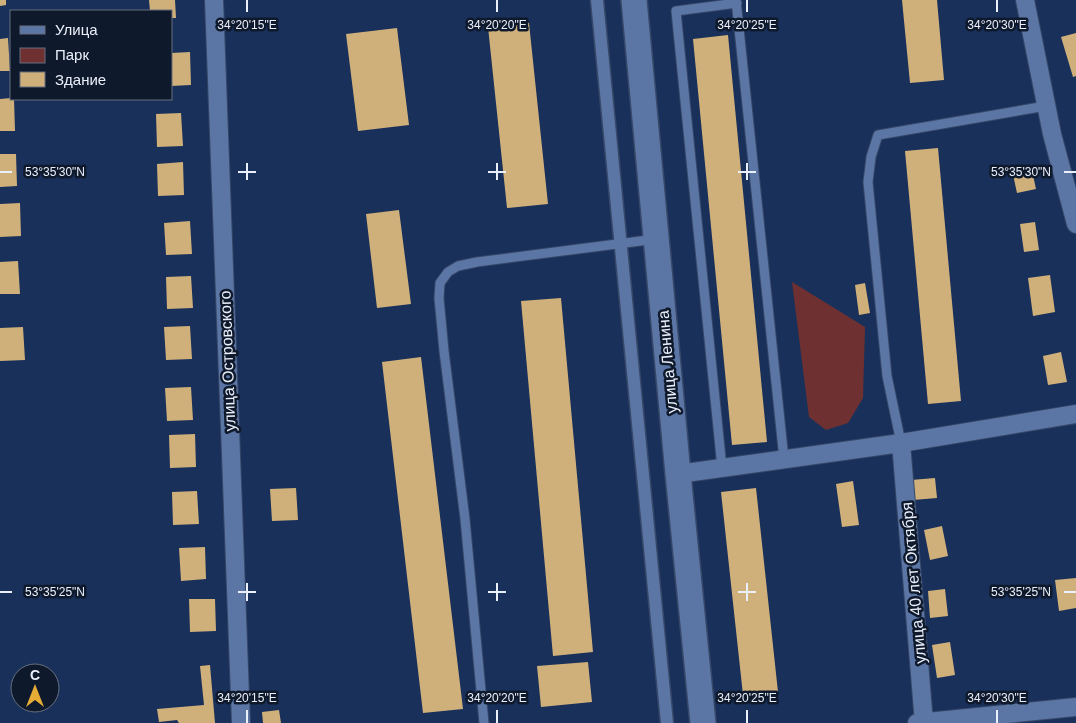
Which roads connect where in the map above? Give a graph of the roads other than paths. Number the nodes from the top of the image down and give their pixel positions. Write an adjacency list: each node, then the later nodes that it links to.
1 (214, 0): 16 (street, улица Островского)
2 (597, 0): 9 (street)
3 (634, 0): 8 (main road, улица Ленина)
4 (1025, 0): 6 (street)
5 (737, 2): 12 (lane); 13 (lane)
6 (1046, 106): 7 (street); 11 (lane)
7 (1076, 224)
8 (656, 239): 9 (lane); 14 (main road, улица Ленина)
9 (620, 244): 17 (lane); 18 (street)
10 (1076, 414): 11 (street)
11 (901, 443): 12 (street); 21 (street, улица 40 лет Октября)
12 (784, 459): 13 (street)
13 (722, 468): 14 (street)
14 (678, 474): 19 (main road, улица Ленина)
15 (1076, 707): 21 (street)
16 (241, 723)
17 (484, 723)
18 (667, 723)
19 (703, 723)
20 (917, 723): 21 (street)
21 (924, 723)

